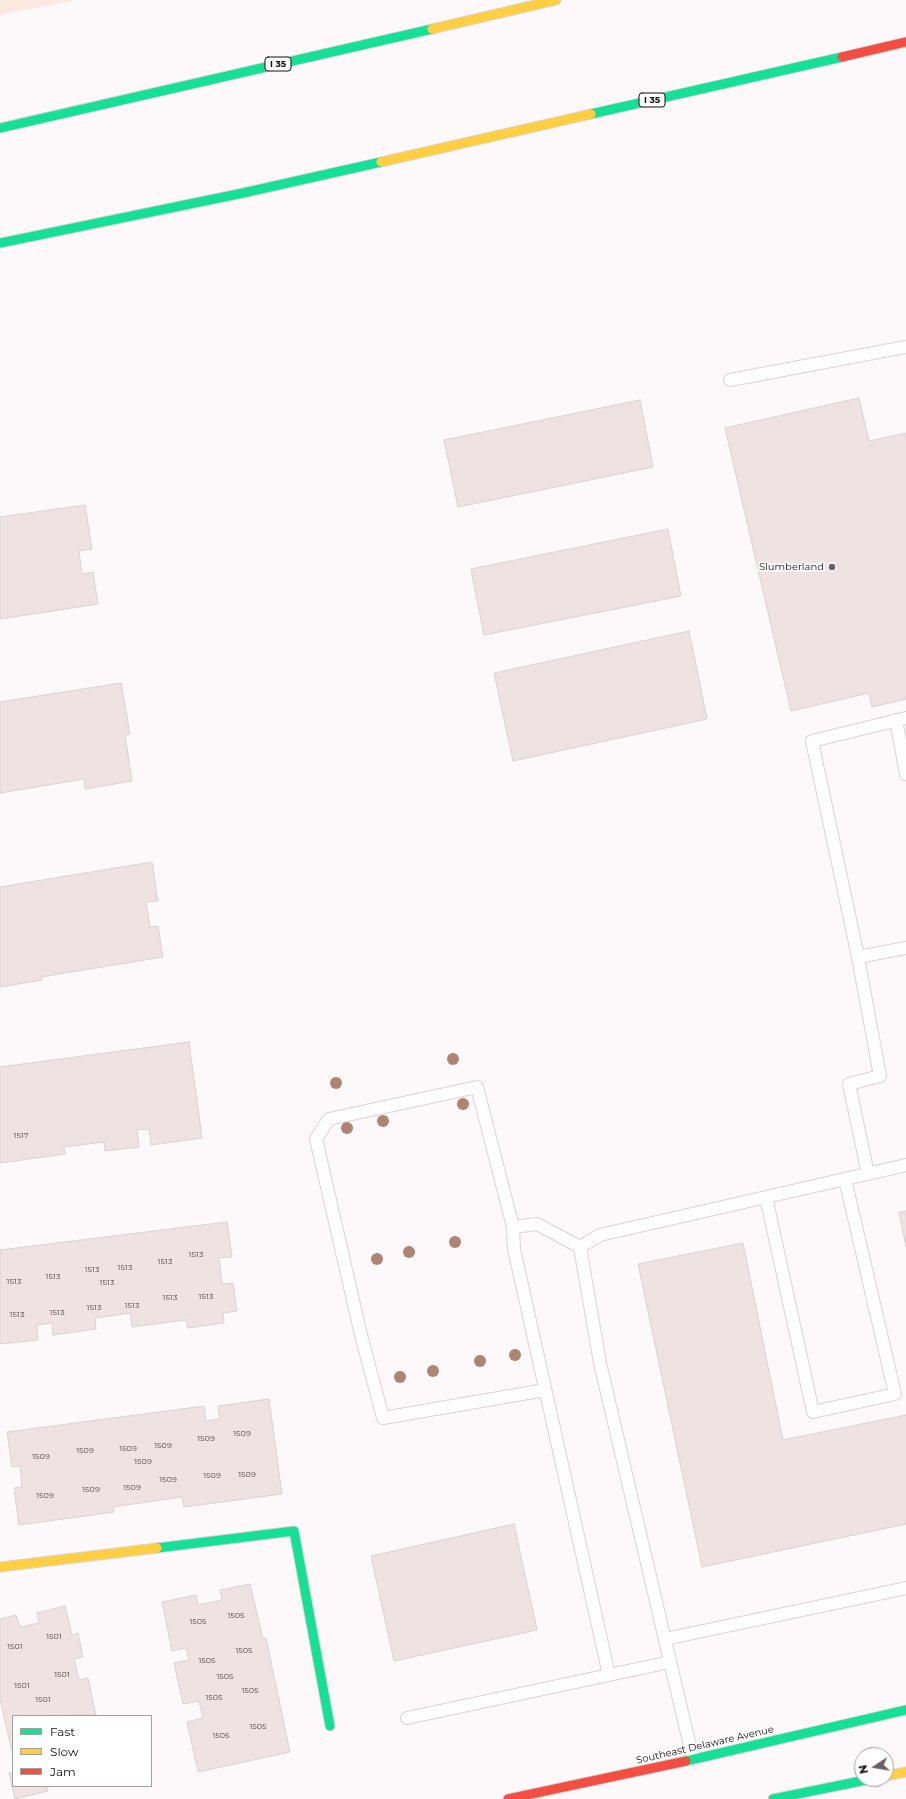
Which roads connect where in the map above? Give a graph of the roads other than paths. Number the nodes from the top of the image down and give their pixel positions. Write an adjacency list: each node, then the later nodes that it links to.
1 (556, 0): 3 (main road, I 35)
2 (906, 42): 4 (main road, I 35)
3 (0, 128)
4 (0, 243)
5 (906, 347): 6 (lane)
6 (730, 380)
7 (901, 719): 8 (lane); 10 (lane)
8 (906, 774)
9 (906, 948): 10 (lane)
10 (858, 957): 12 (lane)
11 (906, 1165): 12 (lane)
12 (868, 1174): 13 (lane)
13 (845, 1179): 14 (lane); 14 (lane)
14 (766, 1197): 16 (lane)
15 (513, 1227): 16 (lane); 17 (lane); 17 (lane)
16 (580, 1247): 20 (lane)
17 (545, 1390): 22 (lane)
18 (0, 1567): 25 (main road)
19 (906, 1588): 20 (lane)
20 (665, 1639): 21 (lane)
21 (670, 1662): 22 (lane); 26 (lane)
22 (609, 1675): 24 (lane)
23 (906, 1710): 26 (main road, Southeast Delaware Avenue)
24 (407, 1718)
25 (330, 1726)
26 (693, 1759): 30 (main road, Southeast Delaware Avenue)
27 (906, 1772): 28 (main road)
28 (894, 1774)
29 (854, 1782): 31 (main road)
30 (508, 1799)
31 (773, 1799)

